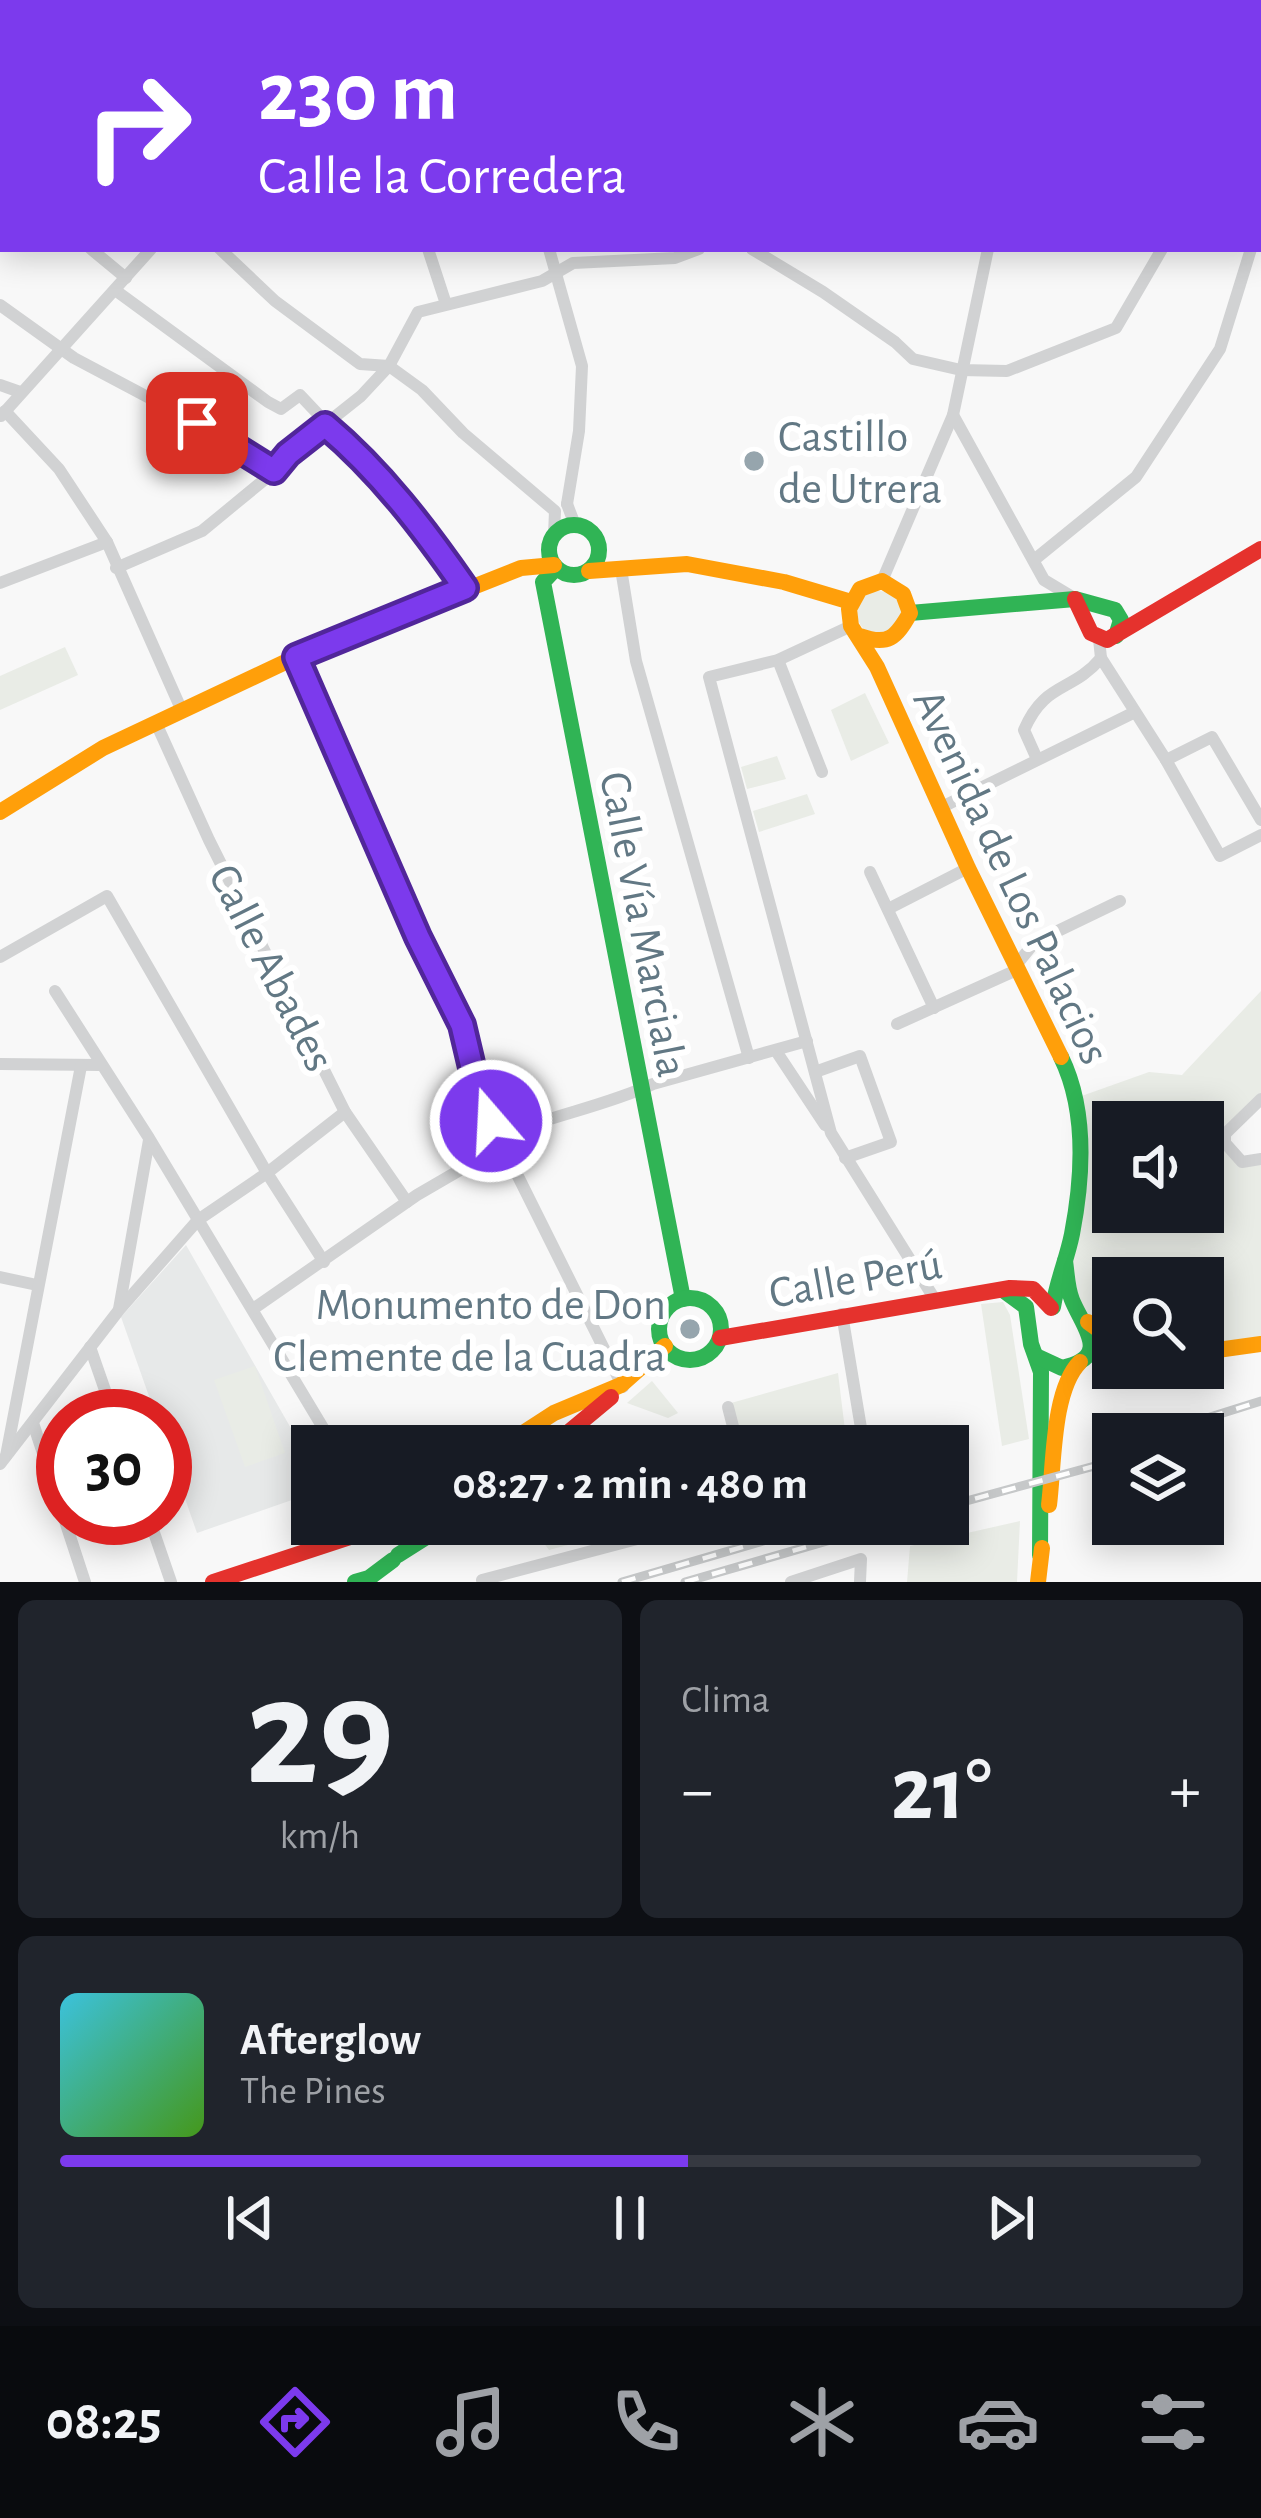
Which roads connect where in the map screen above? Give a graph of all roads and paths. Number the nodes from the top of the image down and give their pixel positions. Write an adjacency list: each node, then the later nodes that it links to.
1 (95, 252): 12 (street)
2 (148, 252): 12 (street)
3 (223, 252): 17 (street)
4 (429, 252): 14 (street)
5 (550, 252): 11 (street)
6 (691, 252): 11 (street)
7 (987, 252): 18 (street)
8 (1160, 252): 18 (street)
9 (1250, 252): 31 (street)
10 (770, 254): 18 (street)
11 (556, 275): 14 (street); 25 (street)
12 (126, 278): 13 (street)
13 (116, 290): 16 (street); 23 (street)
14 (446, 304): 17 (street)
15 (0, 305): 16 (street)
16 (69, 353): 20 (street); 24 (street)
17 (389, 366): 23 (street); 25 (street)
18 (961, 370): 22 (street)
19 (0, 385): 20 (street)
20 (20, 392): 21 (street)
21 (3, 414): 28 (street)
22 (953, 415): 31 (street); 37 (street)
23 (325, 425): 24 (street); 39 (street)
24 (274, 471): 33 (street)
25 (561, 507): 26 (street); 27 (street)
26 (575, 525): 27 (street); 30 (street)
27 (553, 538): 32 (street); 34 (street)
28 (106, 542): 33 (street); 38 (street)
29 (1261, 549): 45 (street)
30 (599, 550): 35 (street); 36 (street)
31 (1034, 560): 40 (street)
32 (555, 566): 34 (street); 36 (street); 76 (street, Calle Vía Marciala)
33 (116, 568): 50 (street)
34 (521, 568): 39 (street)
35 (622, 568): 36 (street); 41 (street); 71 (street)
36 (589, 571)
37 (882, 581): 41 (street); 43 (street)
38 (0, 583)
39 (465, 588): 47 (street)
40 (1076, 599): 42 (street); 43 (street); 45 (street)
41 (851, 602): 44 (street)
42 (1104, 607): 45 (street); 45 (street)
43 (910, 613): 46 (street)
44 (856, 631): 46 (street); 48 (street); 49 (street, Avenida de Los Palacios)
45 (1101, 639): 51 (street); 53 (street)
46 (880, 643): 49 (street, Avenida de Los Palacios)
47 (296, 657): 50 (street); 81 (street)
48 (778, 660): 55 (street); 69 (street)
49 (877, 667): 56 (street, Avenida de Los Palacios)
50 (182, 711): 52 (street)
51 (1135, 712): 53 (street); 54 (street)
52 (156, 723): 57 (street); 78 (street, Calle Abades)
53 (1037, 759): 56 (street)
54 (1166, 760): 58 (street); 59 (street)
55 (822, 772)
56 (942, 807): 60 (street, Avenida de Los Palacios)
57 (0, 812)
58 (1261, 820)
59 (1261, 835)
60 (968, 868): 63 (street); 65 (street, Avenida de Los Palacios)
61 (870, 872): 63 (street)
62 (1120, 901): 65 (street)
63 (888, 909): 67 (street)
64 (0, 957): 84 (street)
65 (1018, 967): 67 (street); 87 (street, Avenida de Los Palacios)
66 (55, 991): 73 (street)
67 (934, 1007): 68 (street)
68 (897, 1024)
69 (807, 1041): 70 (street); 75 (street)
70 (776, 1051): 71 (street); 79 (street)
71 (749, 1058): 76 (street)
72 (0, 1064): 74 (street)
73 (100, 1065): 74 (street); 80 (street)
74 (81, 1066): 91 (street)
75 (815, 1072): 79 (street); 82 (street)
76 (640, 1089): 81 (street); 95 (street, Calle Vía Marciala)
77 (1261, 1099): 83 (street)
78 (345, 1112): 84 (street); 85 (street, Calle Abades)
79 (831, 1133): 82 (street)
80 (149, 1138): 86 (street); 98 (street)
81 (503, 1145): 85 (street); 111 (street)
82 (845, 1158): 94 (street)
83 (1261, 1159)
84 (267, 1173): 86 (street); 88 (street)
85 (407, 1202): 88 (street)
86 (198, 1220): 97 (street); 98 (street)
87 (1065, 1260): 90 (street, Avenida de Los Palacios); 100 (street, Avenida de Los Palacios)
88 (324, 1262): 97 (street)
89 (0, 1277): 91 (street)
90 (1057, 1280): 93 (street); 96 (street, Avenida de Los Palacios)
91 (37, 1285): 121 (street)
92 (1002, 1289): 93 (street, Calle Perú); 94 (street, Calle Perú); 102 (street, Calle Perú)
93 (1033, 1289): 96 (street)
94 (934, 1298): 99 (street, Calle Perú)
95 (683, 1299): 103 (street); 106 (street)
96 (1052, 1307): 100 (street); 102 (street)
97 (253, 1309): 115 (street)
98 (118, 1310): 105 (street)
99 (842, 1314): 103 (street, Calle Perú); 119 (street)
100 (1084, 1317): 101 (street); 110 (street)
101 (1092, 1324)
102 (1030, 1332): 108 (street)
103 (720, 1338): 106 (street)
104 (1261, 1344): 107 (street)
105 (90, 1347): 112 (street); 114 (street)
106 (666, 1348): 111 (street)
107 (1224, 1349)
108 (1036, 1354): 110 (street); 128 (street)
109 (1092, 1355): 110 (street)
110 (1082, 1360): 128 (street)
111 (622, 1386): 116 (street); 117 (street)
112 (105, 1389)
113 (728, 1407): 118 (street)
114 (33, 1424): 120 (street); 121 (street)
115 (322, 1425)
116 (535, 1425)
117 (577, 1425)
118 (733, 1425)
119 (860, 1425)
120 (36, 1433)
121 (3, 1461)
122 (74, 1545): 133 (street)
123 (158, 1545): 134 (street)
124 (332, 1545): 130 (street)
125 (403, 1545): 129 (street)
126 (416, 1545): 129 (street)
127 (600, 1545): 131 (street)
128 (1040, 1555): 138 (street)
129 (396, 1558): 135 (street)
130 (250, 1576): 132 (street)
131 (482, 1580)
132 (220, 1581)
133 (86, 1582)
134 (171, 1582)
135 (355, 1582)
136 (791, 1582): 137 (street)
137 (860, 1582)
138 (1038, 1582)

